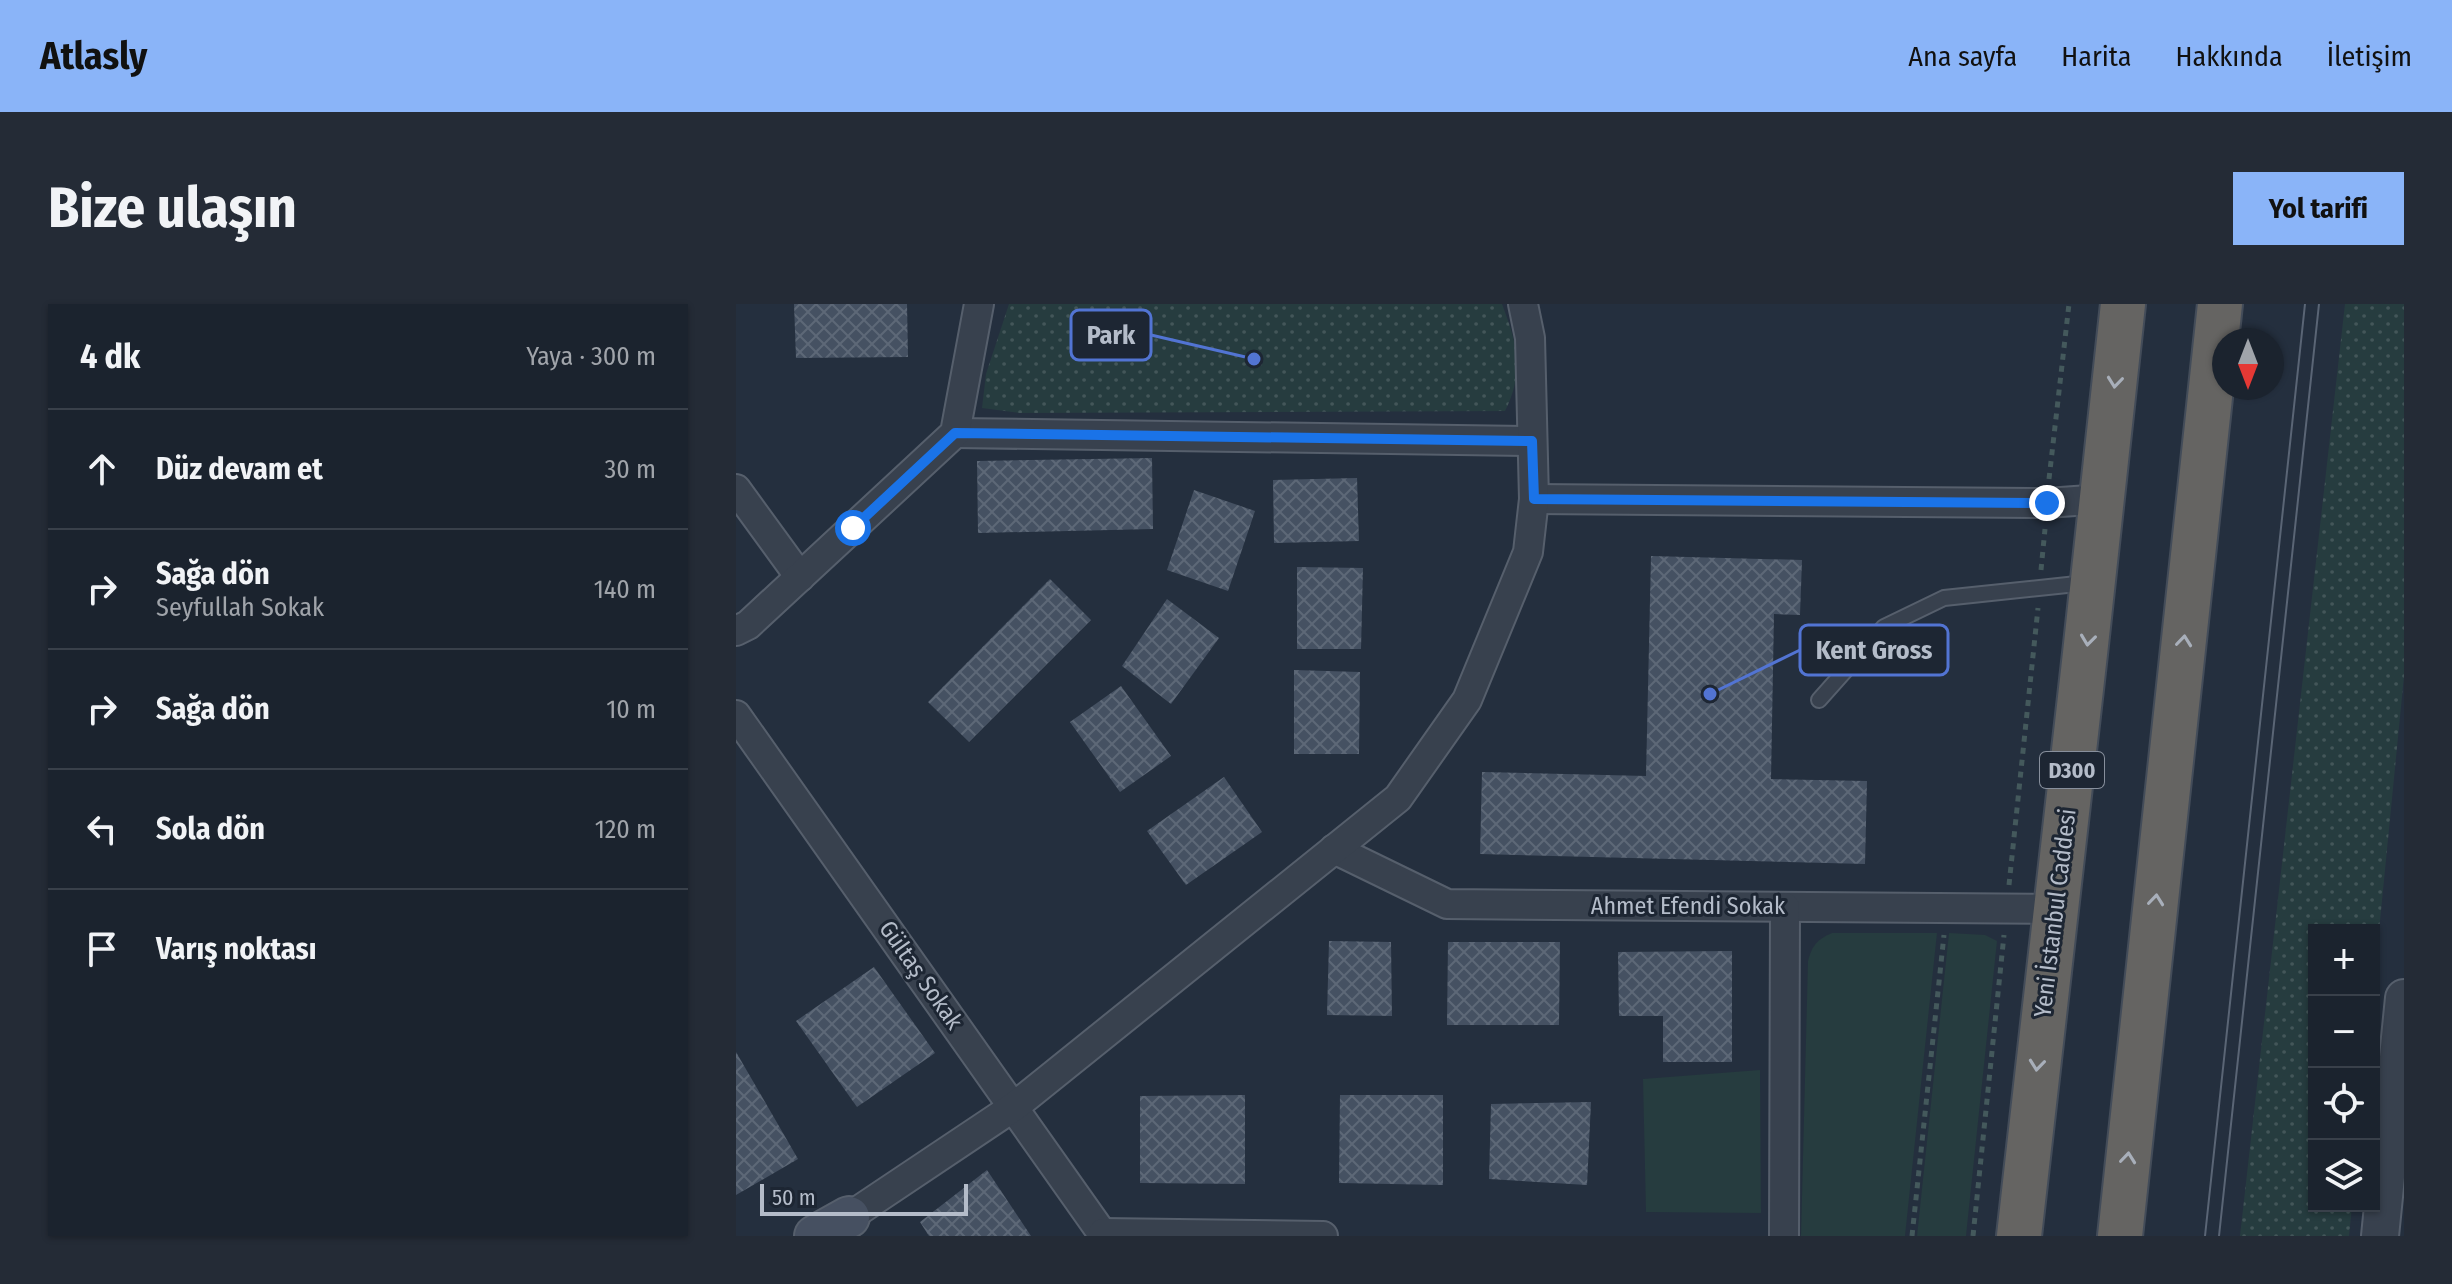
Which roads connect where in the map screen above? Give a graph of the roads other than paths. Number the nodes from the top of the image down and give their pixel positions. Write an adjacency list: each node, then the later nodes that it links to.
1 (979, 304): 7 (street)
2 (1523, 304): 6 (street)
3 (1532, 304): 6 (street)
4 (2123, 304): 11 (highway, Yeni İstanbul Caddesi / D300, one-way to 11)
5 (2220, 304): 29 (highway, one-way to 5)
6 (1530, 338): 8 (street)
7 (955, 433): 8 (street); 12 (street)
8 (1532, 441): 10 (street)
9 (736, 489): 12 (street)
10 (1534, 499): 11 (street); 17 (street)
11 (2103, 499): 13 (highway, Yeni İstanbul Caddesi / D300)
12 (800, 577): 14 (street)
13 (2095, 582): 15 (lane); 19 (highway, Yeni İstanbul Caddesi / D300, one-way to 19)
14 (736, 631)
15 (1819, 700)
16 (736, 715): 21 (street, Gültaş Sokak)
17 (1334, 849): 18 (street, Ahmet Efendi Sokak); 21 (street)
18 (1785, 907): 19 (street, Ahmet Efendi Sokak); 27 (street)
19 (2054, 909): 28 (highway, Yeni İstanbul Caddesi / D300, one-way to 28)
20 (2404, 998): 22 (street)
21 (1015, 1106): 23 (street); 24 (street, Gültaş Sokak)
22 (2398, 1125): 30 (street)
23 (838, 1226): 25 (main road)
24 (1104, 1234): 26 (street)
25 (815, 1236)
26 (1323, 1236)
27 (1784, 1236)
28 (2019, 1236)
29 (2120, 1236)
30 (2380, 1236)

